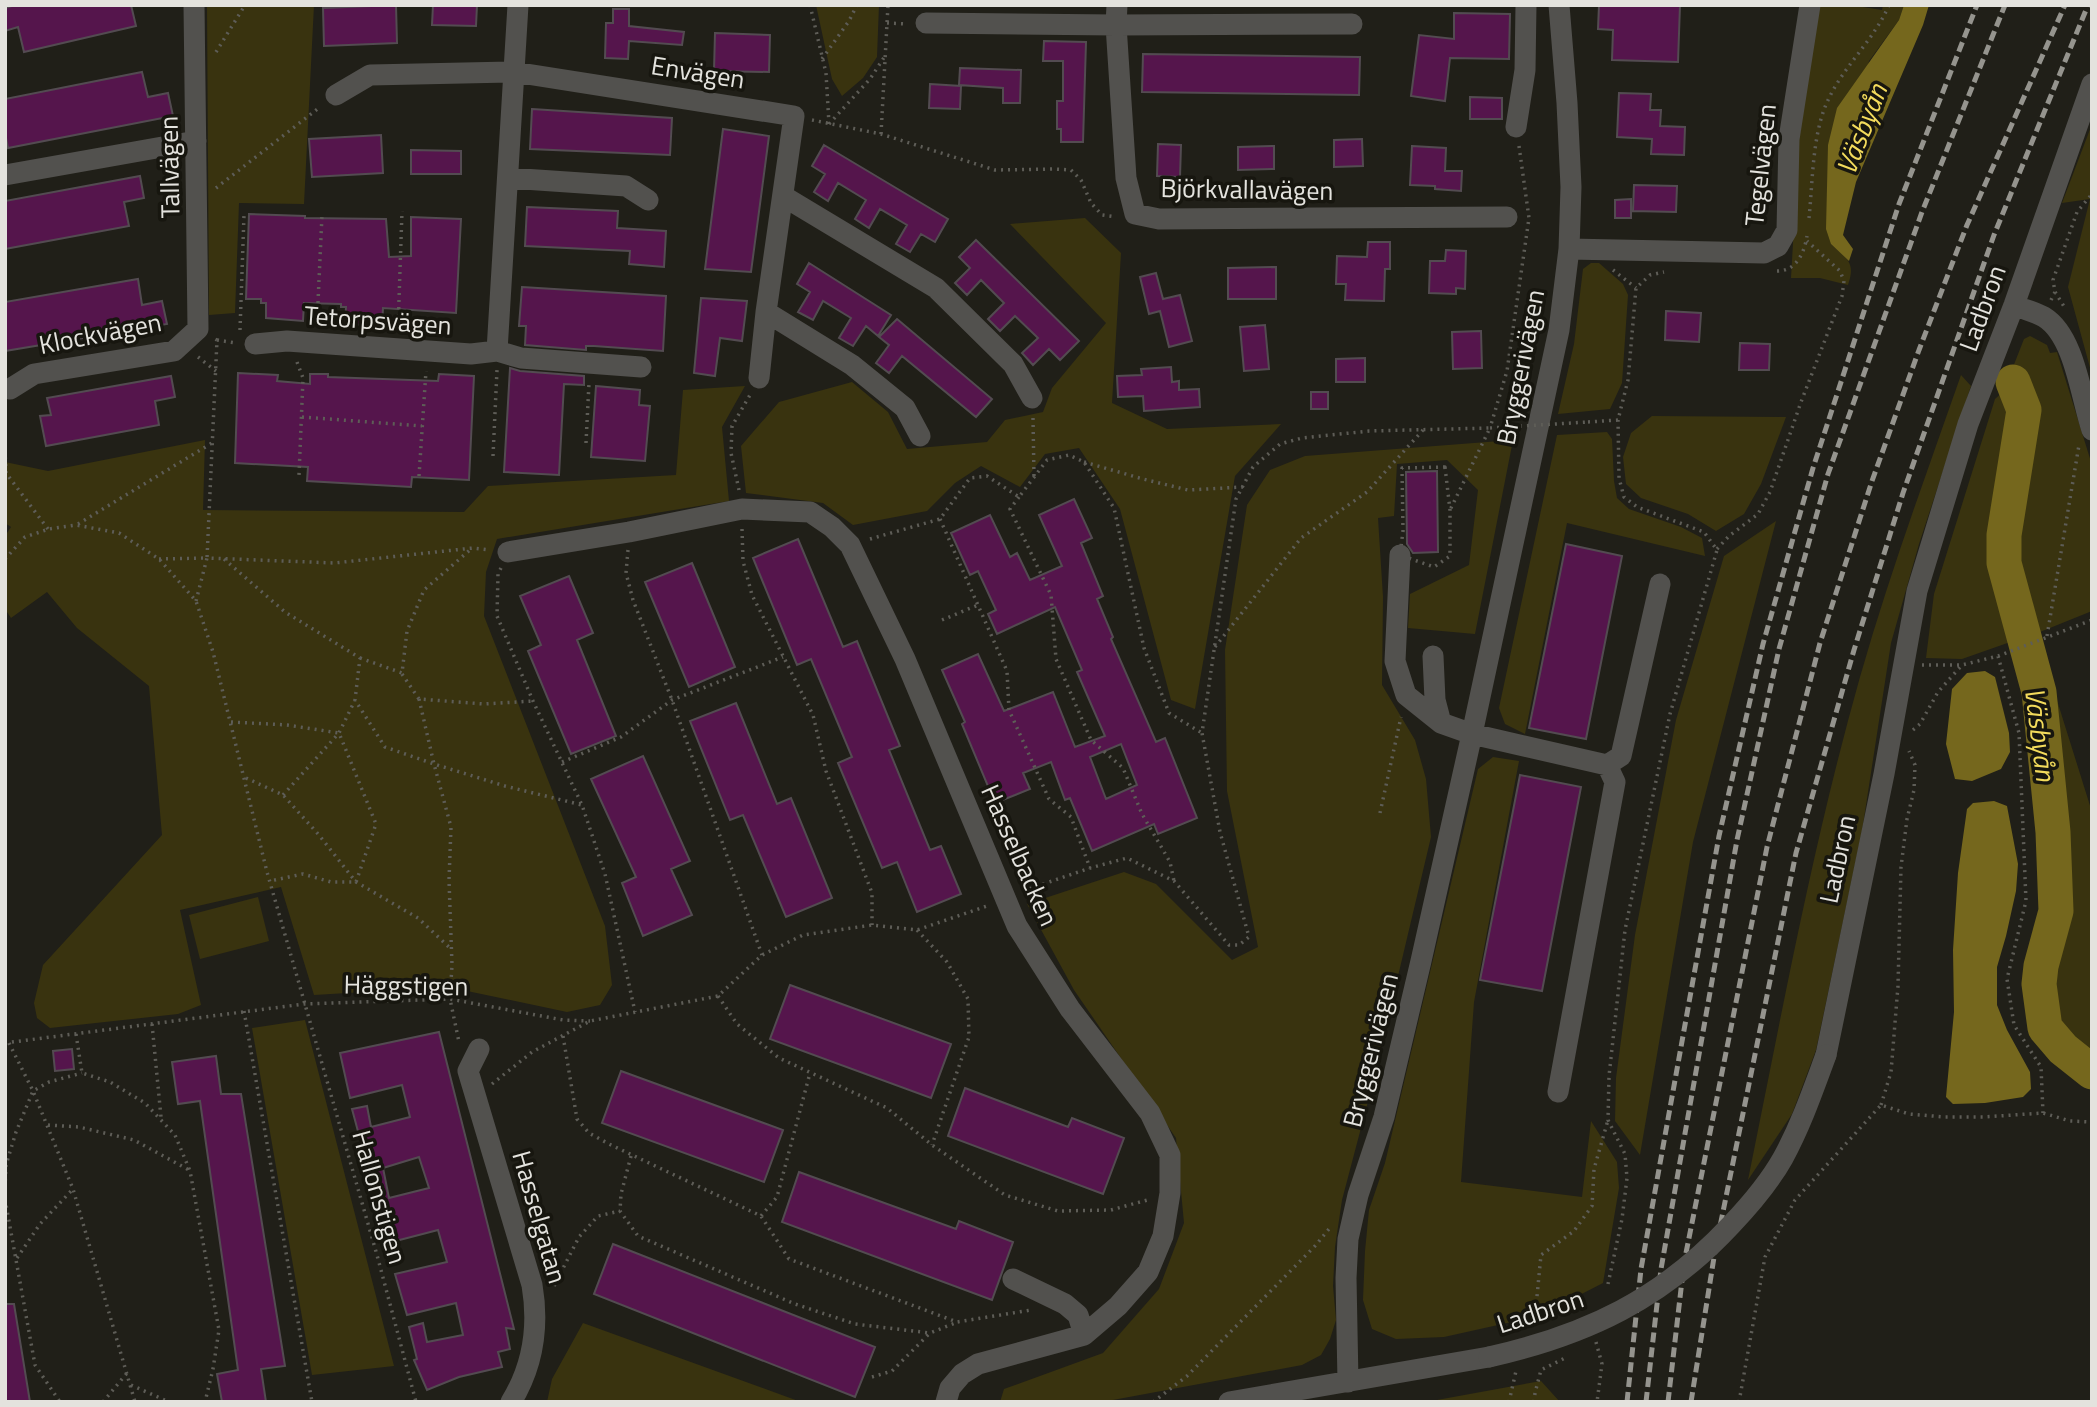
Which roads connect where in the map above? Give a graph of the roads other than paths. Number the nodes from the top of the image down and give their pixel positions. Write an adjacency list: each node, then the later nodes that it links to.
1 (194, 5): 13 (street, Tallvägen)
2 (518, 5): 9 (street)
3 (1526, 5): 12 (street)
4 (1559, 5): 19 (street, Bryggerivägen)
5 (1810, 5): 19 (street, Tegelvägen)
6 (1116, 15): 7 (street); 8 (street); 18 (street, Björkvallavägen)
7 (926, 23)
8 (1352, 24)
9 (514, 72): 11 (street); 15 (street); 16 (street, Envägen)
10 (2092, 84): 20 (street, Ladbron)
11 (335, 95)
12 (1516, 127)
13 (196, 141): 14 (street); 22 (street, Tallvägen)
14 (5, 175)
15 (508, 178): 17 (street); 24 (street)
16 (783, 195): 21 (street); 28 (street)
17 (648, 200)
18 (1507, 217)
19 (1569, 249): 36 (street, Bryggerivägen)
20 (2014, 305): 29 (street); 42 (street, Ladbron, bridge)
21 (766, 312): 26 (street); 30 (street)
22 (198, 329): 27 (street, Klockvägen)
23 (247, 337): 24 (street, Tetorpsvägen)
24 (498, 351): 25 (street, Tetorpsvägen)
25 (641, 367)
26 (760, 378)
27 (10, 389)
28 (1032, 398)
29 (2086, 435)
30 (920, 436)
31 (508, 552): 41 (street, Hasselbacken)
32 (1400, 555): 35 (street)
33 (1660, 584): 37 (street)
34 (1433, 656): 35 (street)
35 (1441, 723): 36 (street)
36 (1472, 734): 37 (street); 42 (street, Bryggerivägen)
37 (1607, 765): 39 (street)
38 (479, 1049): 43 (street, Hasselgatan)
39 (1558, 1092)
40 (1013, 1279): 41 (street)
41 (1084, 1335): 44 (street, Hasselbacken)
42 (1348, 1382): 45 (street)
43 (511, 1402)
44 (946, 1402)
45 (1229, 1402)

